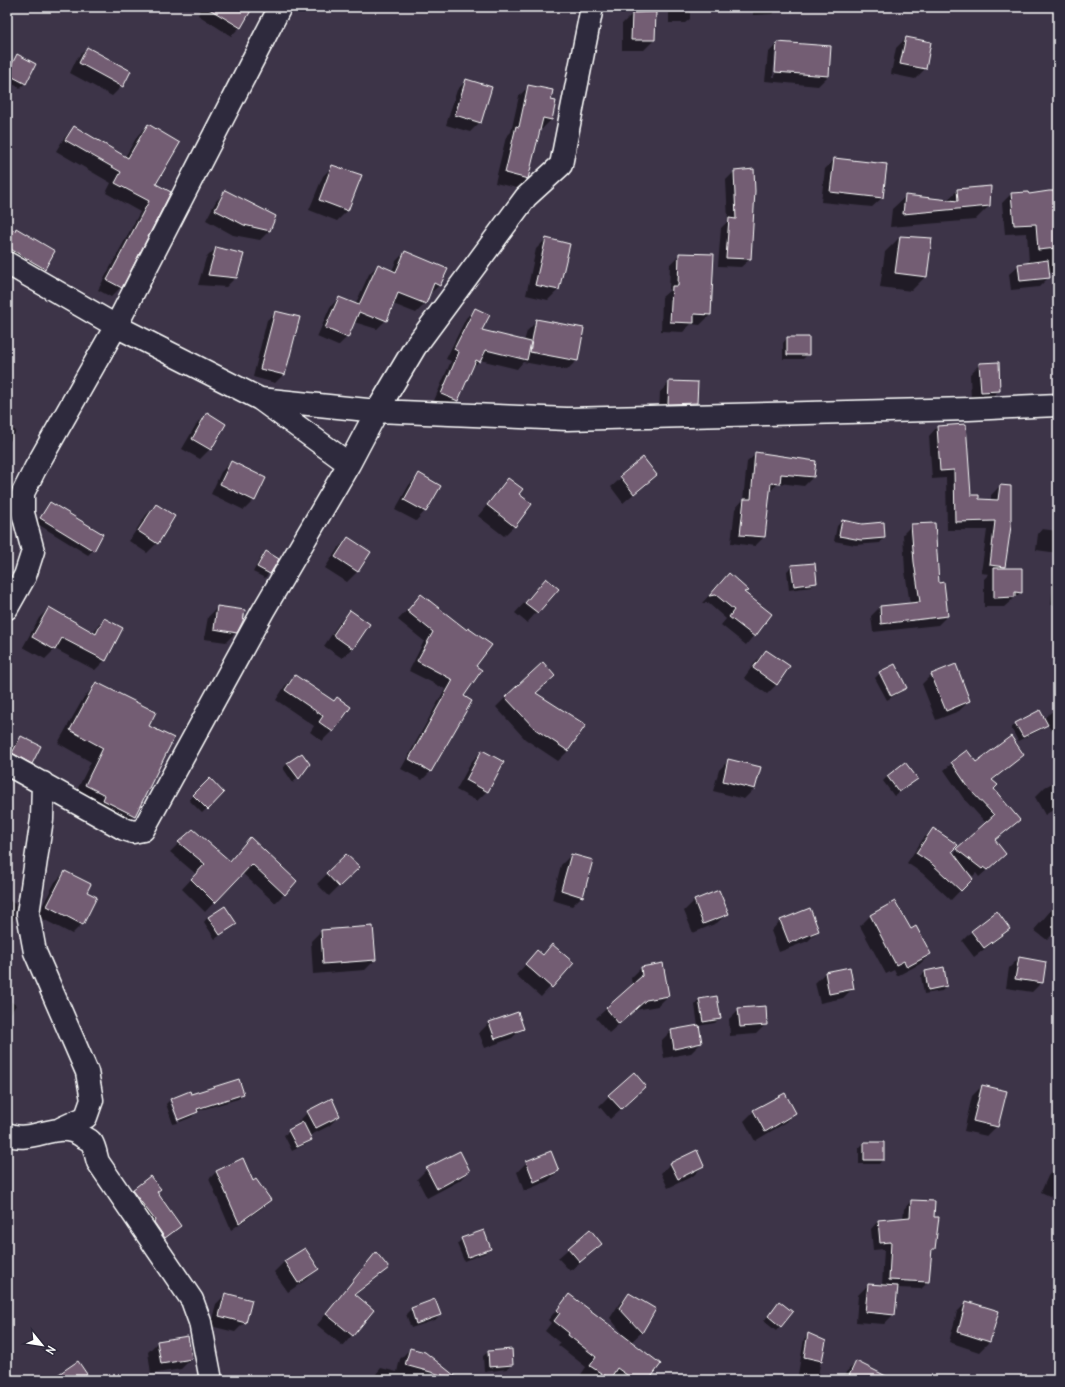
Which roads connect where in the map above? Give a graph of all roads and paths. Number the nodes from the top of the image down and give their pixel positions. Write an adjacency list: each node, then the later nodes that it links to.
1 (280, 7): 4 (street)
2 (592, 7): 7 (street)
3 (7, 263): 4 (street)
4 (116, 326): 5 (street); 9 (street)
5 (260, 399): 7 (street); 8 (street)
6 (1058, 405): 7 (street)
7 (377, 411): 8 (street)
8 (349, 464): 11 (street)
9 (7, 608)
10 (7, 764): 11 (street)
11 (43, 783): 12 (street)
12 (62, 1128): 13 (street); 14 (street)
13 (7, 1134)
14 (211, 1380)

